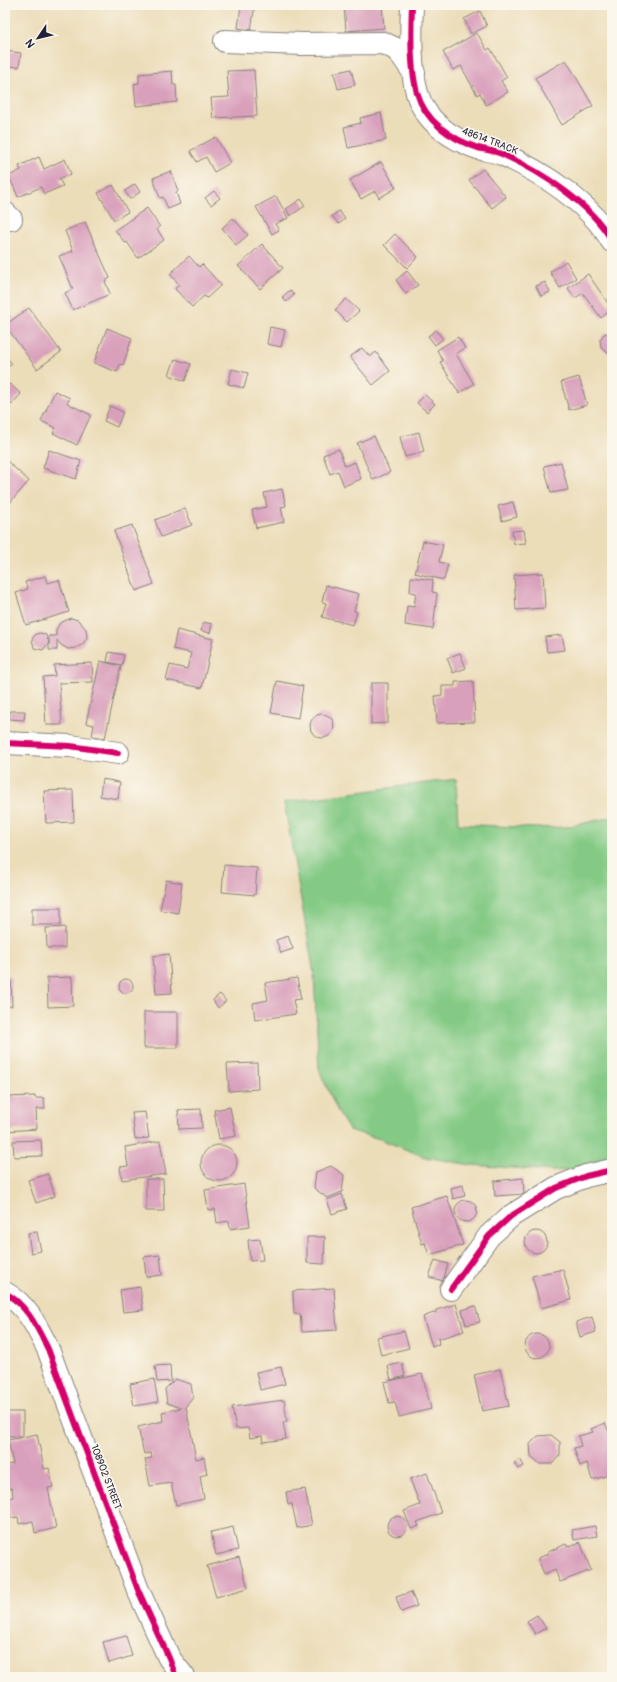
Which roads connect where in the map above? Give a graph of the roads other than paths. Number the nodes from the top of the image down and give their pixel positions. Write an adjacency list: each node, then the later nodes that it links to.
1 (412, 5): 3 (street, 48614 TRACK)
2 (225, 41): 3 (street)
3 (414, 73): 4 (street, 48614 TRACK)
4 (612, 241)
5 (5, 743): 6 (street)
6 (118, 753)
7 (612, 1170): 8 (street)
8 (451, 1289)
9 (5, 1293): 10 (street, 108902 STREET)
10 (173, 1667): 11 (street, 108902 STREET)
11 (184, 1677)

